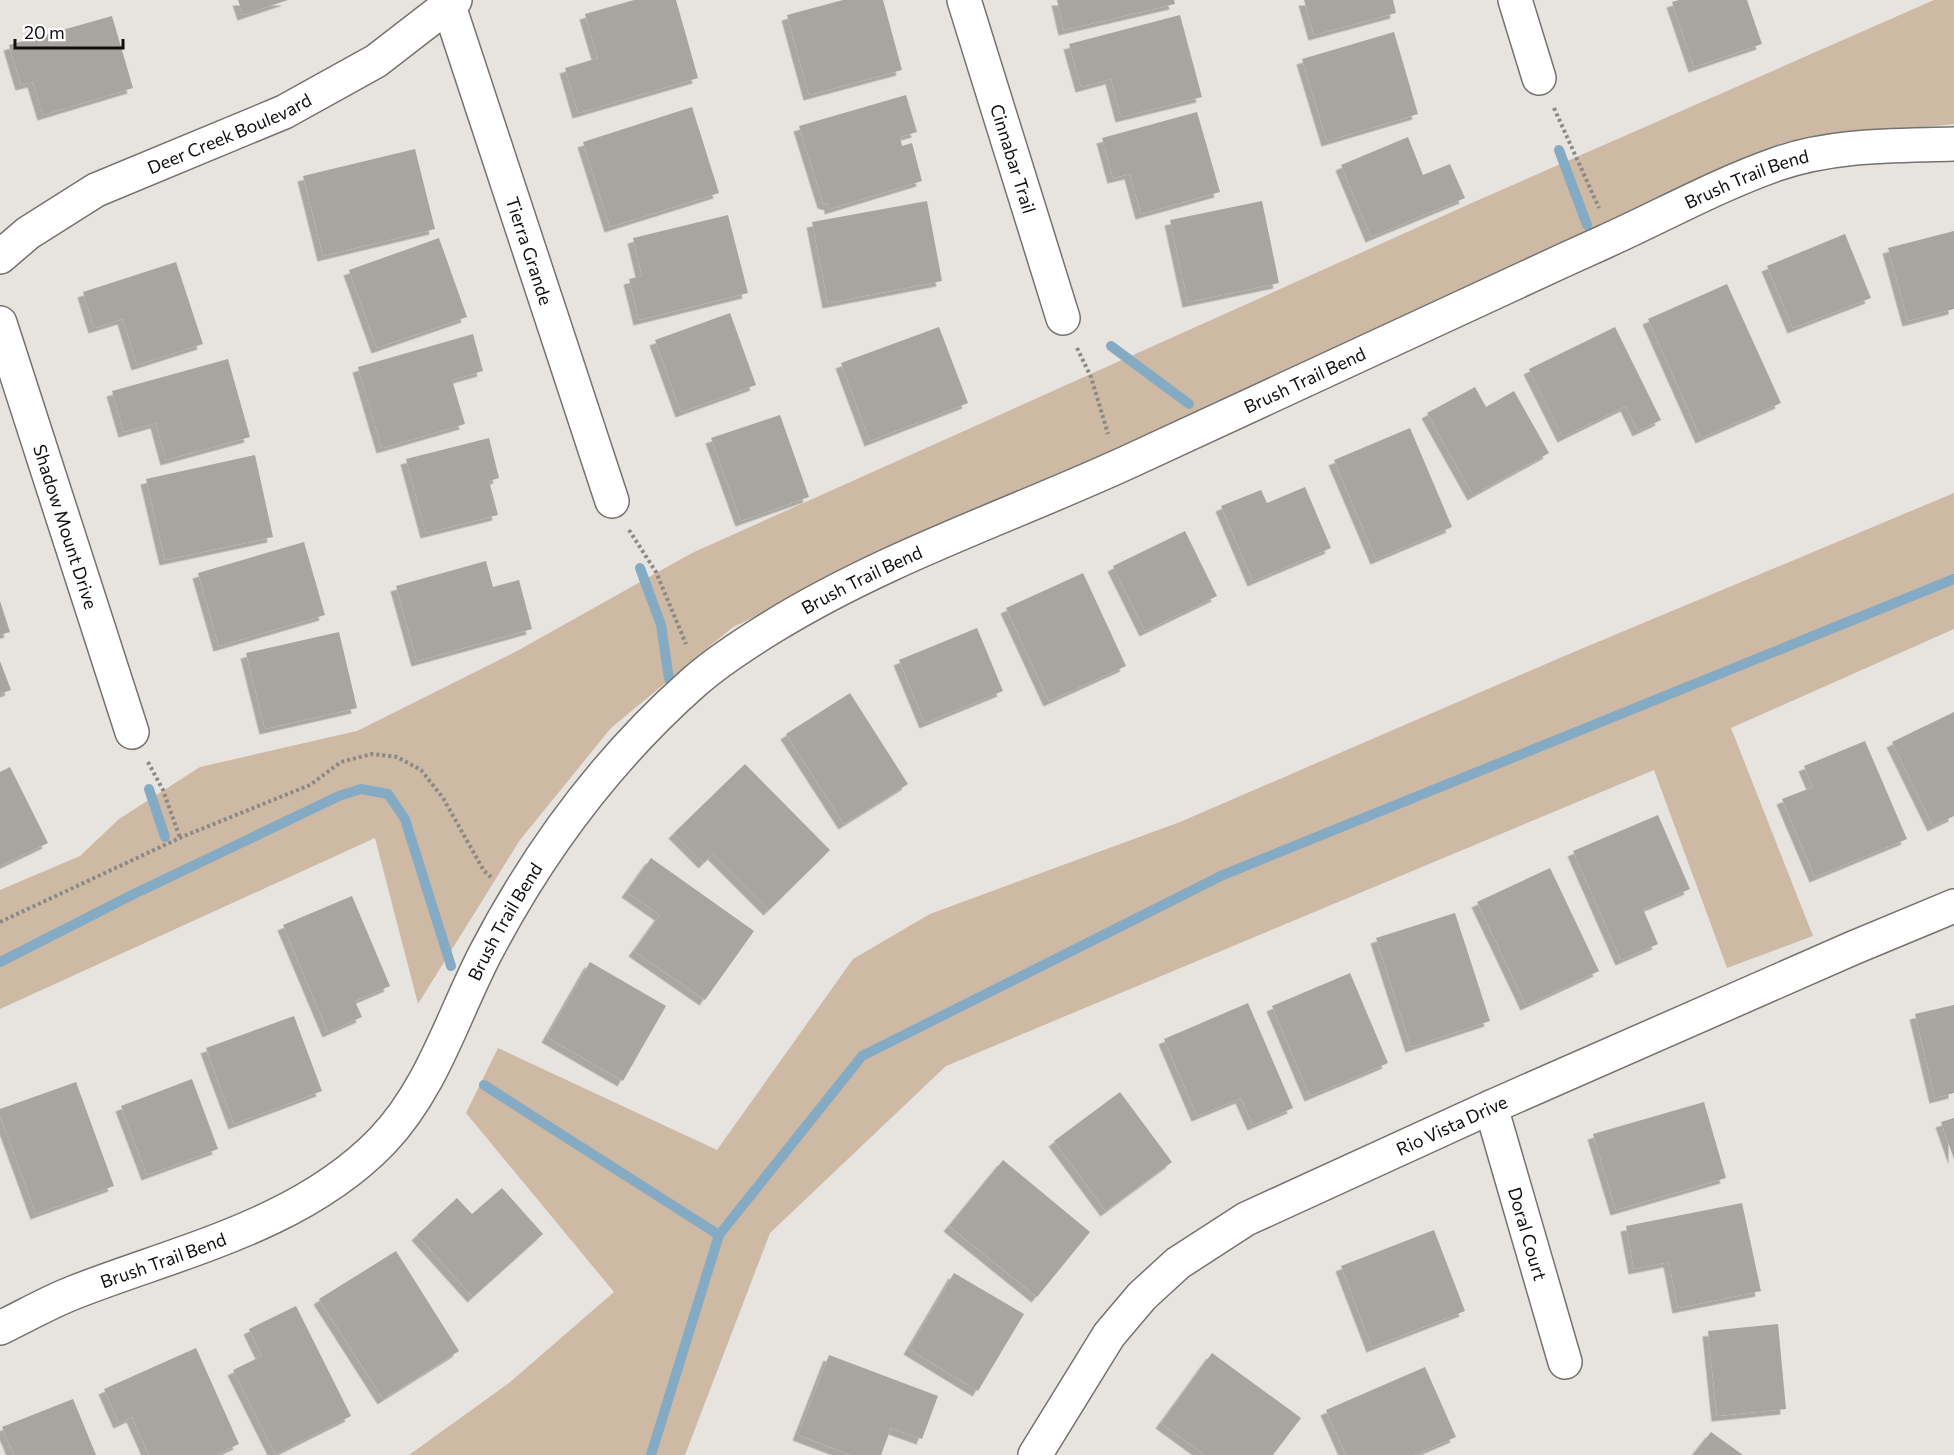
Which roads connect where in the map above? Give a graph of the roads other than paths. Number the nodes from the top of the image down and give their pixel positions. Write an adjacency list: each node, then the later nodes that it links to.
1 (964, 0): 7 (street, Cinnabar Trail)
2 (1515, 0): 4 (street)
3 (451, 2): 6 (street, Deer Creek Boulevard); 9 (street, Tierra Grande)
4 (1539, 78)
5 (1954, 144): 13 (street, Brush Trail Bend)
6 (0, 257)
7 (1063, 318)
8 (0, 323): 10 (street, Shadow Mount Drive)
9 (612, 501)
10 (132, 732)
11 (1954, 906): 12 (street, Rio Vista Drive)
12 (1491, 1107): 14 (street, Doral Court); 15 (street, Rio Vista Drive)
13 (0, 1328)
14 (1565, 1362)
15 (1035, 1455)

